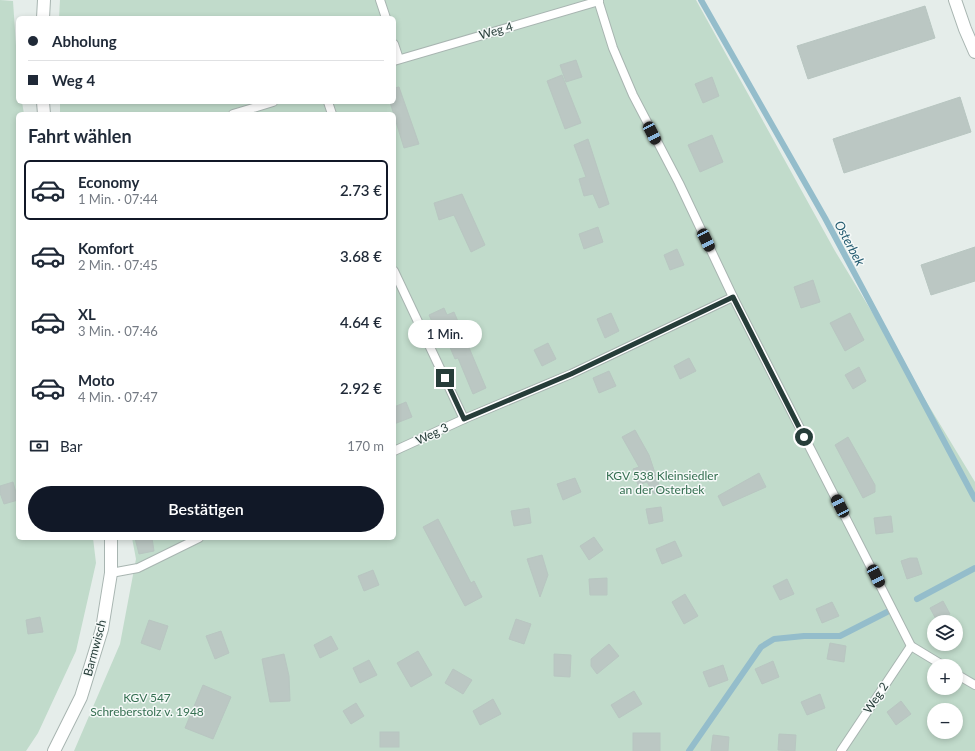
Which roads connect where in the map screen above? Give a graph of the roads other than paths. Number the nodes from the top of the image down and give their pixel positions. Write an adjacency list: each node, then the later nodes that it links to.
1 (44, 0): 5 (street)
2 (380, 0): 6 (lane)
3 (599, 0): 8 (lane, Weg 4); 12 (lane)
4 (955, 0): 7 (street)
5 (42, 16)
6 (385, 16)
7 (975, 52)
8 (396, 60)
9 (266, 104): 10 (lane)
10 (240, 112)
11 (396, 275): 13 (lane)
12 (733, 297): 13 (lane, Weg 3); 18 (lane)
13 (464, 419): 14 (lane, Weg 3)
14 (396, 450)
15 (111, 540): 17 (street, Barmwisch)
16 (195, 540): 17 (lane)
17 (110, 573): 22 (street, Barmwisch)
18 (911, 646): 19 (lane); 23 (lane, Weg 2)
19 (932, 659)
20 (963, 678): 21 (lane)
21 (975, 686)
22 (54, 751)
23 (841, 751)

